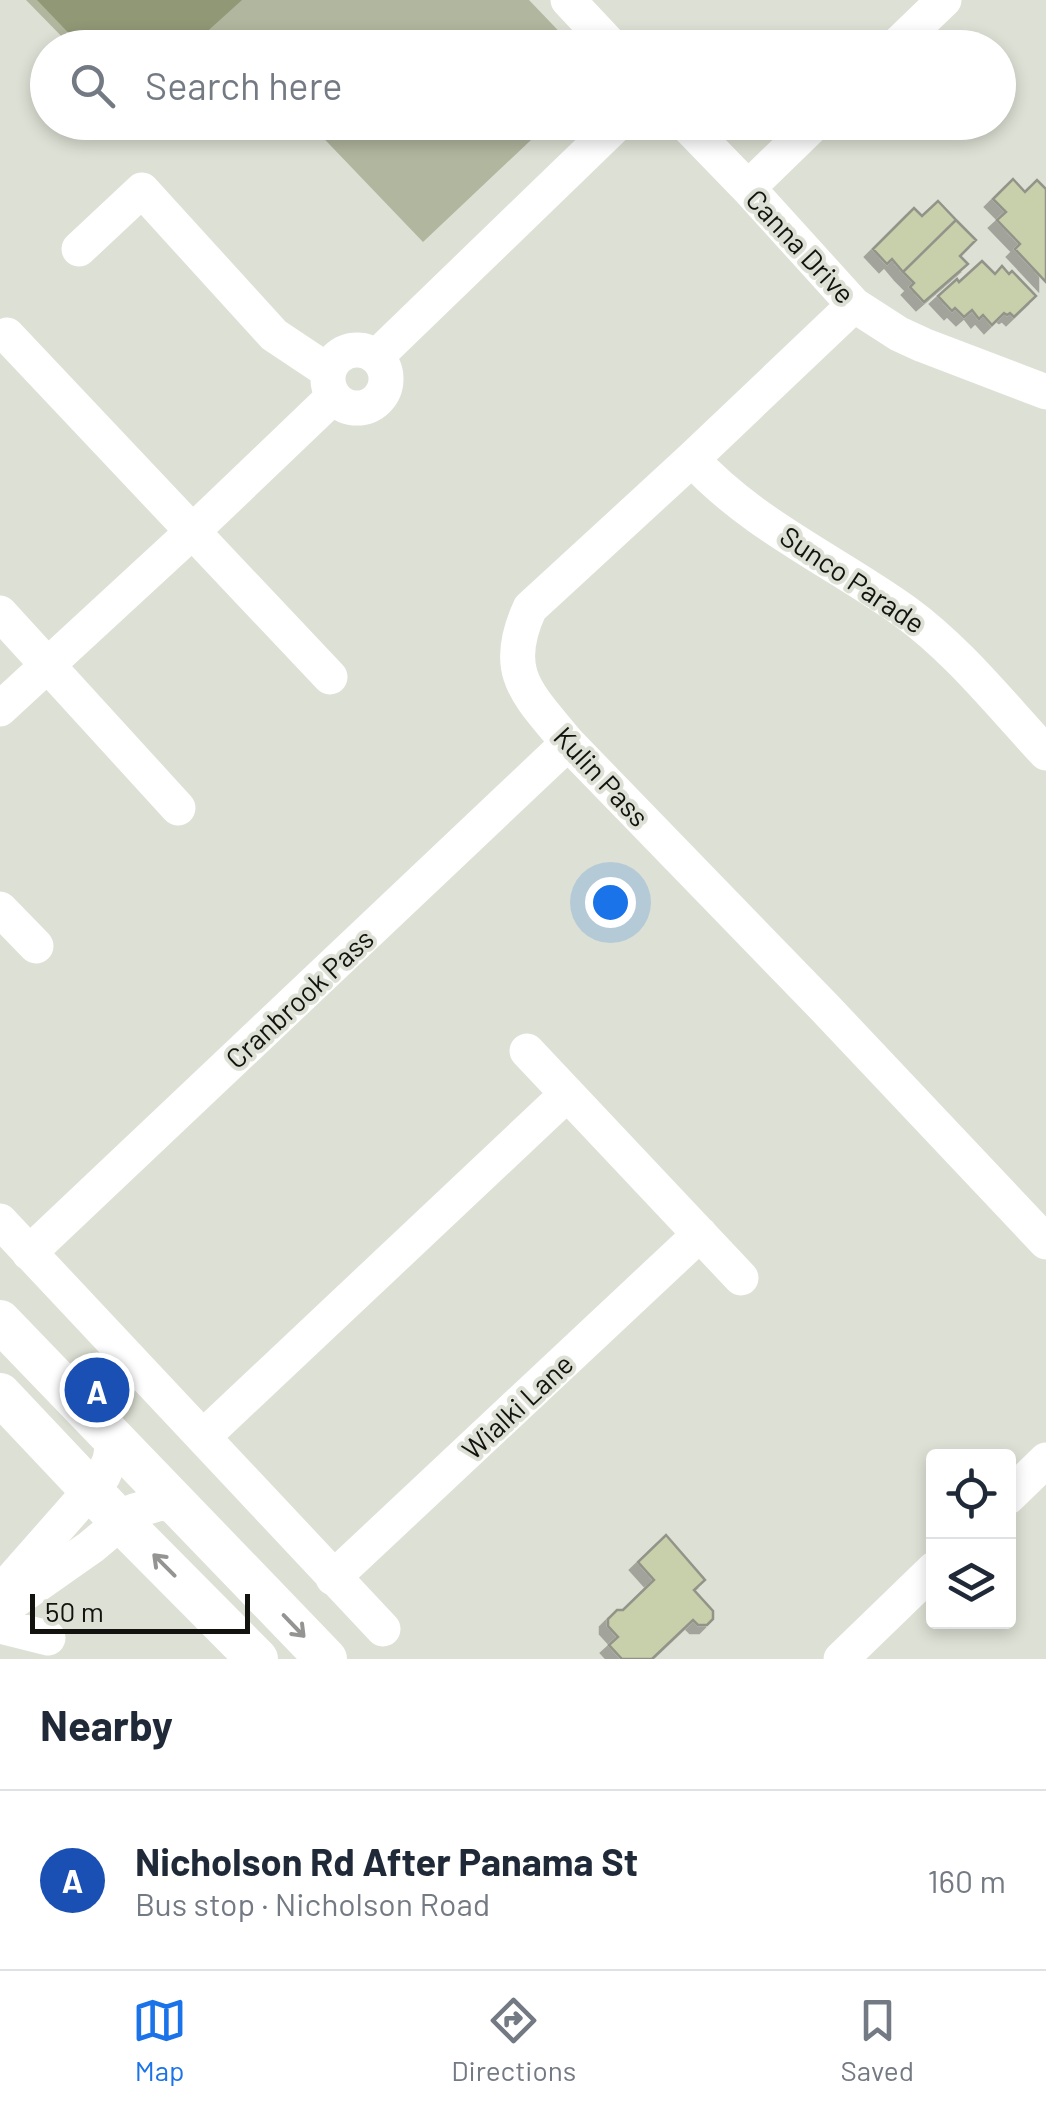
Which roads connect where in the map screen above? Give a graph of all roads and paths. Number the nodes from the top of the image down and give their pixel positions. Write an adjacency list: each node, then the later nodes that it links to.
1 (568, 0): 3 (street)
2 (944, 0): 4 (street)
3 (596, 30)
4 (913, 30)
5 (600, 140): 12 (street)
6 (701, 140): 8 (street, Canna Drive)
7 (797, 140): 8 (street)
8 (748, 188): 10 (street, Canna Drive)
9 (78, 249): 13 (street)
10 (854, 306): 14 (street, Canna Drive); 15 (street, Kulin Pass)
11 (7, 335): 16 (street)
12 (376, 356): 13 (street); 13 (street)
13 (331, 384): 16 (street)
14 (1046, 392)
15 (692, 459): 21 (street, Kulin Pass); 22 (street, Sunco Parade)
16 (193, 531): 18 (street); 19 (street)
17 (0, 613): 18 (street)
18 (47, 664): 20 (street); 23 (street)
19 (330, 676)
20 (0, 709)
21 (568, 742): 30 (street, Kulin Pass); 31 (street, Cranbrook Pass)
22 (1046, 753)
23 (178, 808)
24 (0, 908): 25 (street)
25 (36, 946)
26 (526, 1051): 27 (street)
27 (566, 1095): 29 (street); 36 (street)
28 (0, 1221): 31 (street)
29 (700, 1234): 32 (street); 43 (street, Wialki Lane)
30 (1046, 1242)
31 (29, 1253): 36 (street)
32 (741, 1278)
33 (0, 1321): 35 (main road)
34 (0, 1394): 39 (main road)
35 (114, 1438): 39 (street); 40 (main road)
36 (202, 1438): 43 (street)
37 (1046, 1460): 38 (street)
38 (1016, 1489)
39 (91, 1490): 41 (main road); 44 (street)
40 (178, 1506): 41 (street); 50 (main road, one-way to 50)
41 (120, 1520): 45 (street); 49 (main road, one-way to 41)
42 (926, 1577): 51 (street)
43 (333, 1578): 47 (street)
44 (0, 1593)
45 (0, 1611)
46 (0, 1626): 48 (street)
47 (383, 1629)
48 (48, 1638)
49 (257, 1659)
50 (326, 1659)
51 (841, 1659)

